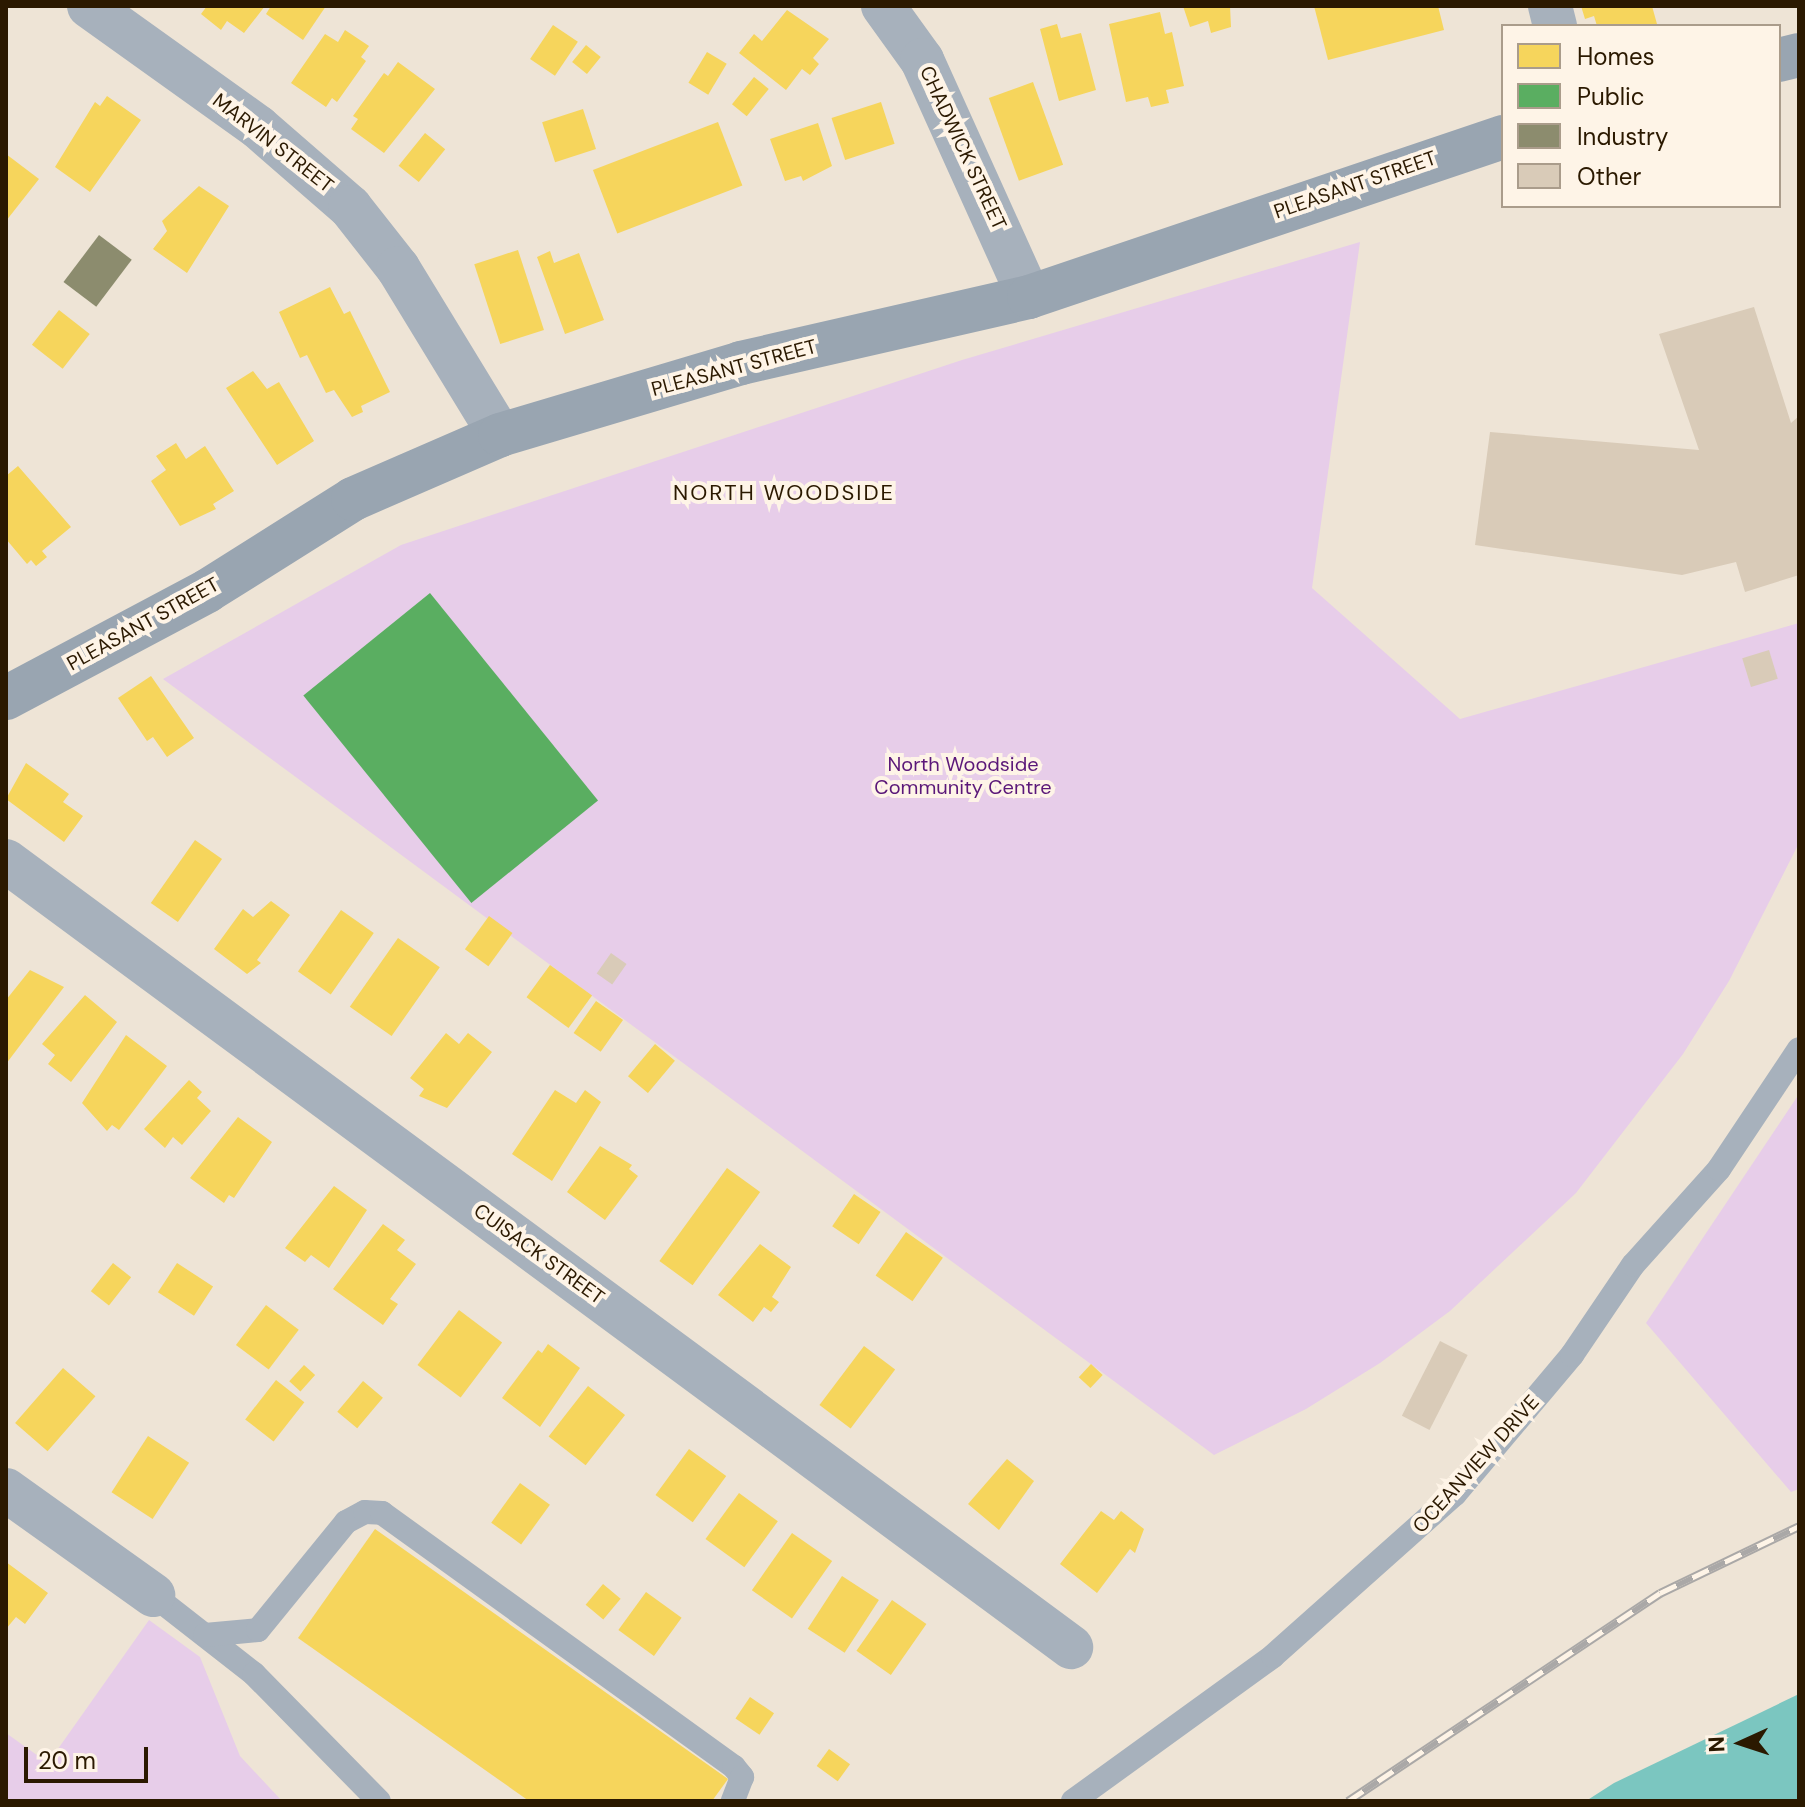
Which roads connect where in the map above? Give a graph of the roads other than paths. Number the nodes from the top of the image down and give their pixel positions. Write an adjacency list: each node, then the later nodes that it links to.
1 (89, 6): 5 (street, MARVIN STREET)
2 (883, 6): 4 (street, CHADWICK STREET)
3 (1501, 138): 4 (main road, PLEASANT STREET)
4 (1029, 297): 5 (main road, PLEASANT STREET)
5 (500, 435): 6 (main road, PLEASANT STREET)
6 (6, 698)
7 (6, 861): 12 (street, CUISACK STREET)
8 (1799, 1049): 15 (lane, OCEANVIEW DRIVE)
9 (6, 1490): 10 (street)
10 (153, 1595): 11 (lane)
11 (205, 1635): 13 (lane); 14 (lane)
12 (1071, 1647)
13 (379, 1801)
14 (733, 1801)
15 (1073, 1801)

